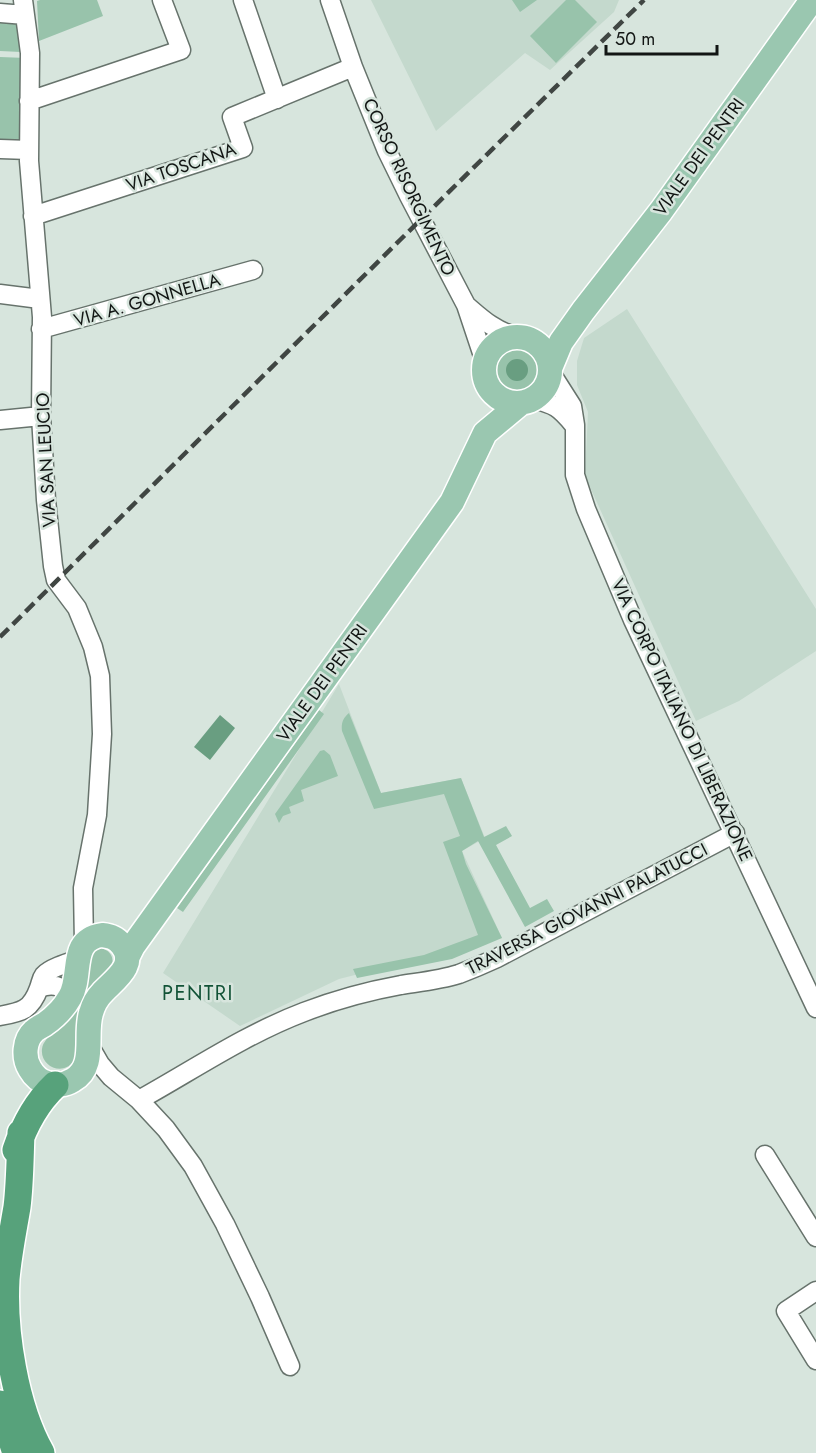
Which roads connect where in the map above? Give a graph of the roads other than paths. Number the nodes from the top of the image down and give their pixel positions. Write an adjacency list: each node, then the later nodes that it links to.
1 (162, 0): 9 (street)
2 (243, 0): 8 (street)
3 (330, 0): 7 (street, CORSO RISORGIMENTO)
4 (812, 0): 17 (main road, VIALE DEI PENTRI)
5 (24, 7): 6 (street); 9 (street, VIA SAN LEUCIO)
6 (0, 13)
7 (353, 67): 8 (street, VIA TOSCANA); 16 (street, CORSO RISORGIMENTO)
8 (278, 99): 12 (street, VIA TOSCANA)
9 (29, 101): 11 (street, VIA SAN LEUCIO)
10 (0, 149): 11 (street)
11 (29, 150): 12 (street, VIA SAN LEUCIO)
12 (33, 216): 15 (street, VIA SAN LEUCIO)
13 (253, 270): 18 (street, VIA A. GONNELLA)
14 (0, 294): 15 (street)
15 (40, 298): 18 (street, VIA SAN LEUCIO)
16 (466, 305): 19 (street, CORSO RISORGIMENTO); 20 (street, CORSO RISORGIMENTO)
17 (583, 311): 19 (main road, VIALE DEI PENTRI); 21 (main road, VIALE DEI PENTRI)
18 (41, 329): 23 (street, VIA SAN LEUCIO)
19 (519, 336): 20 (main road); 21 (main road)
20 (484, 368): 22 (main road); 26 (main road, VIALE DEI PENTRI)
21 (551, 369): 22 (main road); 25 (street, VIA CORPO ITALIANO DI LIBERAZIONE)
22 (527, 401): 25 (street); 26 (main road, VIALE DEI PENTRI)
23 (41, 416): 24 (street); 28 (street, VIA SAN LEUCIO)
24 (0, 420)
25 (574, 425): 27 (street, VIA CORPO ITALIANO DI LIBERAZIONE)
26 (485, 433): 28 (main road, VIALE DEI PENTRI)
27 (735, 833): 31 (street, VIA CORPO ITALIANO DI LIBERAZIONE); 36 (street, TRAVERSA GIOVANNI PALATUCCI)
28 (102, 947): 29 (street); 30 (main road); 33 (main road, VIALE DEI PENTRI)
29 (39, 988): 30 (street); 32 (street)
30 (71, 996): 35 (main road)
31 (816, 1008)
32 (0, 1016)
33 (89, 1044): 34 (street); 35 (main road, VIALE DEI PENTRI)
34 (111, 1077): 35 (street); 36 (street)
35 (55, 1079): 37 (highway); 39 (highway)
36 (139, 1100): 44 (street)
37 (21, 1133): 40 (highway); 47 (highway)
38 (765, 1155): 41 (street)
39 (0, 1158)
40 (0, 1200)
41 (816, 1237)
42 (816, 1291): 43 (street)
43 (816, 1360)
44 (290, 1366)
45 (0, 1404): 46 (highway)
46 (16, 1453)
47 (41, 1453)

